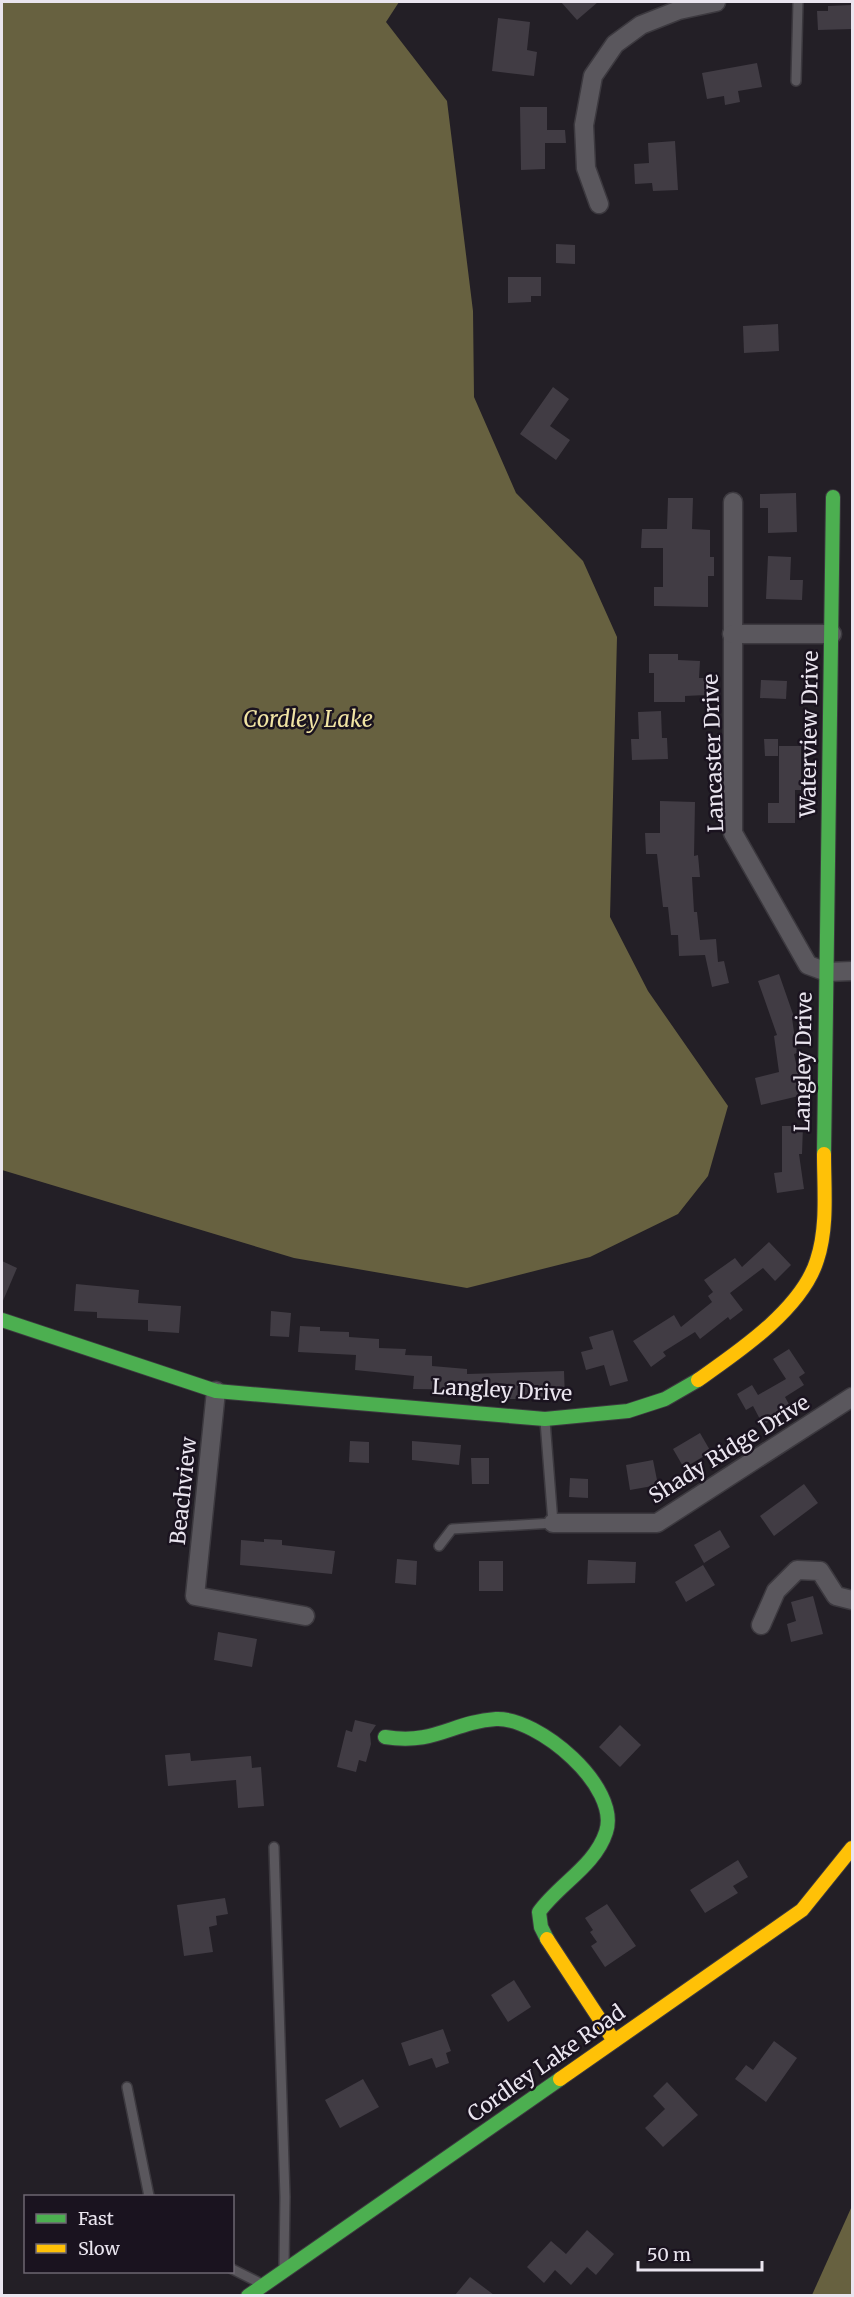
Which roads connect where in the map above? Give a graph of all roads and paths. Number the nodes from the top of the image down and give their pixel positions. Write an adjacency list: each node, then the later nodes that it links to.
1 (716, 2): 4 (street)
2 (798, 2): 3 (lane)
3 (796, 81)
4 (599, 204)
5 (833, 497): 8 (street, Waterview Drive)
6 (733, 502): 7 (street, Lancaster Drive)
7 (732, 634): 8 (street); 10 (street, Lancaster Drive)
8 (832, 634): 10 (street, Waterview Drive)
9 (852, 971): 10 (street, Langley Drive)
10 (827, 972): 14 (street, Langley Drive)
11 (2, 1320): 12 (street, Langley Drive)
12 (216, 1391): 14 (street, Langley Drive); 18 (street, Beachview)
13 (852, 1397): 15 (street, Shady Ridge Drive)
14 (545, 1419): 15 (lane)
15 (553, 1523): 16 (lane)
16 (439, 1546)
17 (852, 1600): 19 (street)
18 (305, 1616)
19 (760, 1625)
20 (385, 1737): 23 (street)
21 (274, 1847): 27 (lane)
22 (852, 1848): 23 (street, Cordley Lake Road)
23 (614, 2041): 27 (street, Cordley Lake Road)
24 (127, 2087): 25 (lane)
25 (149, 2195)
26 (234, 2270): 28 (lane)
27 (284, 2270): 28 (street, Cordley Lake Road)
28 (262, 2284): 29 (street, Cordley Lake Road)
29 (248, 2295)

